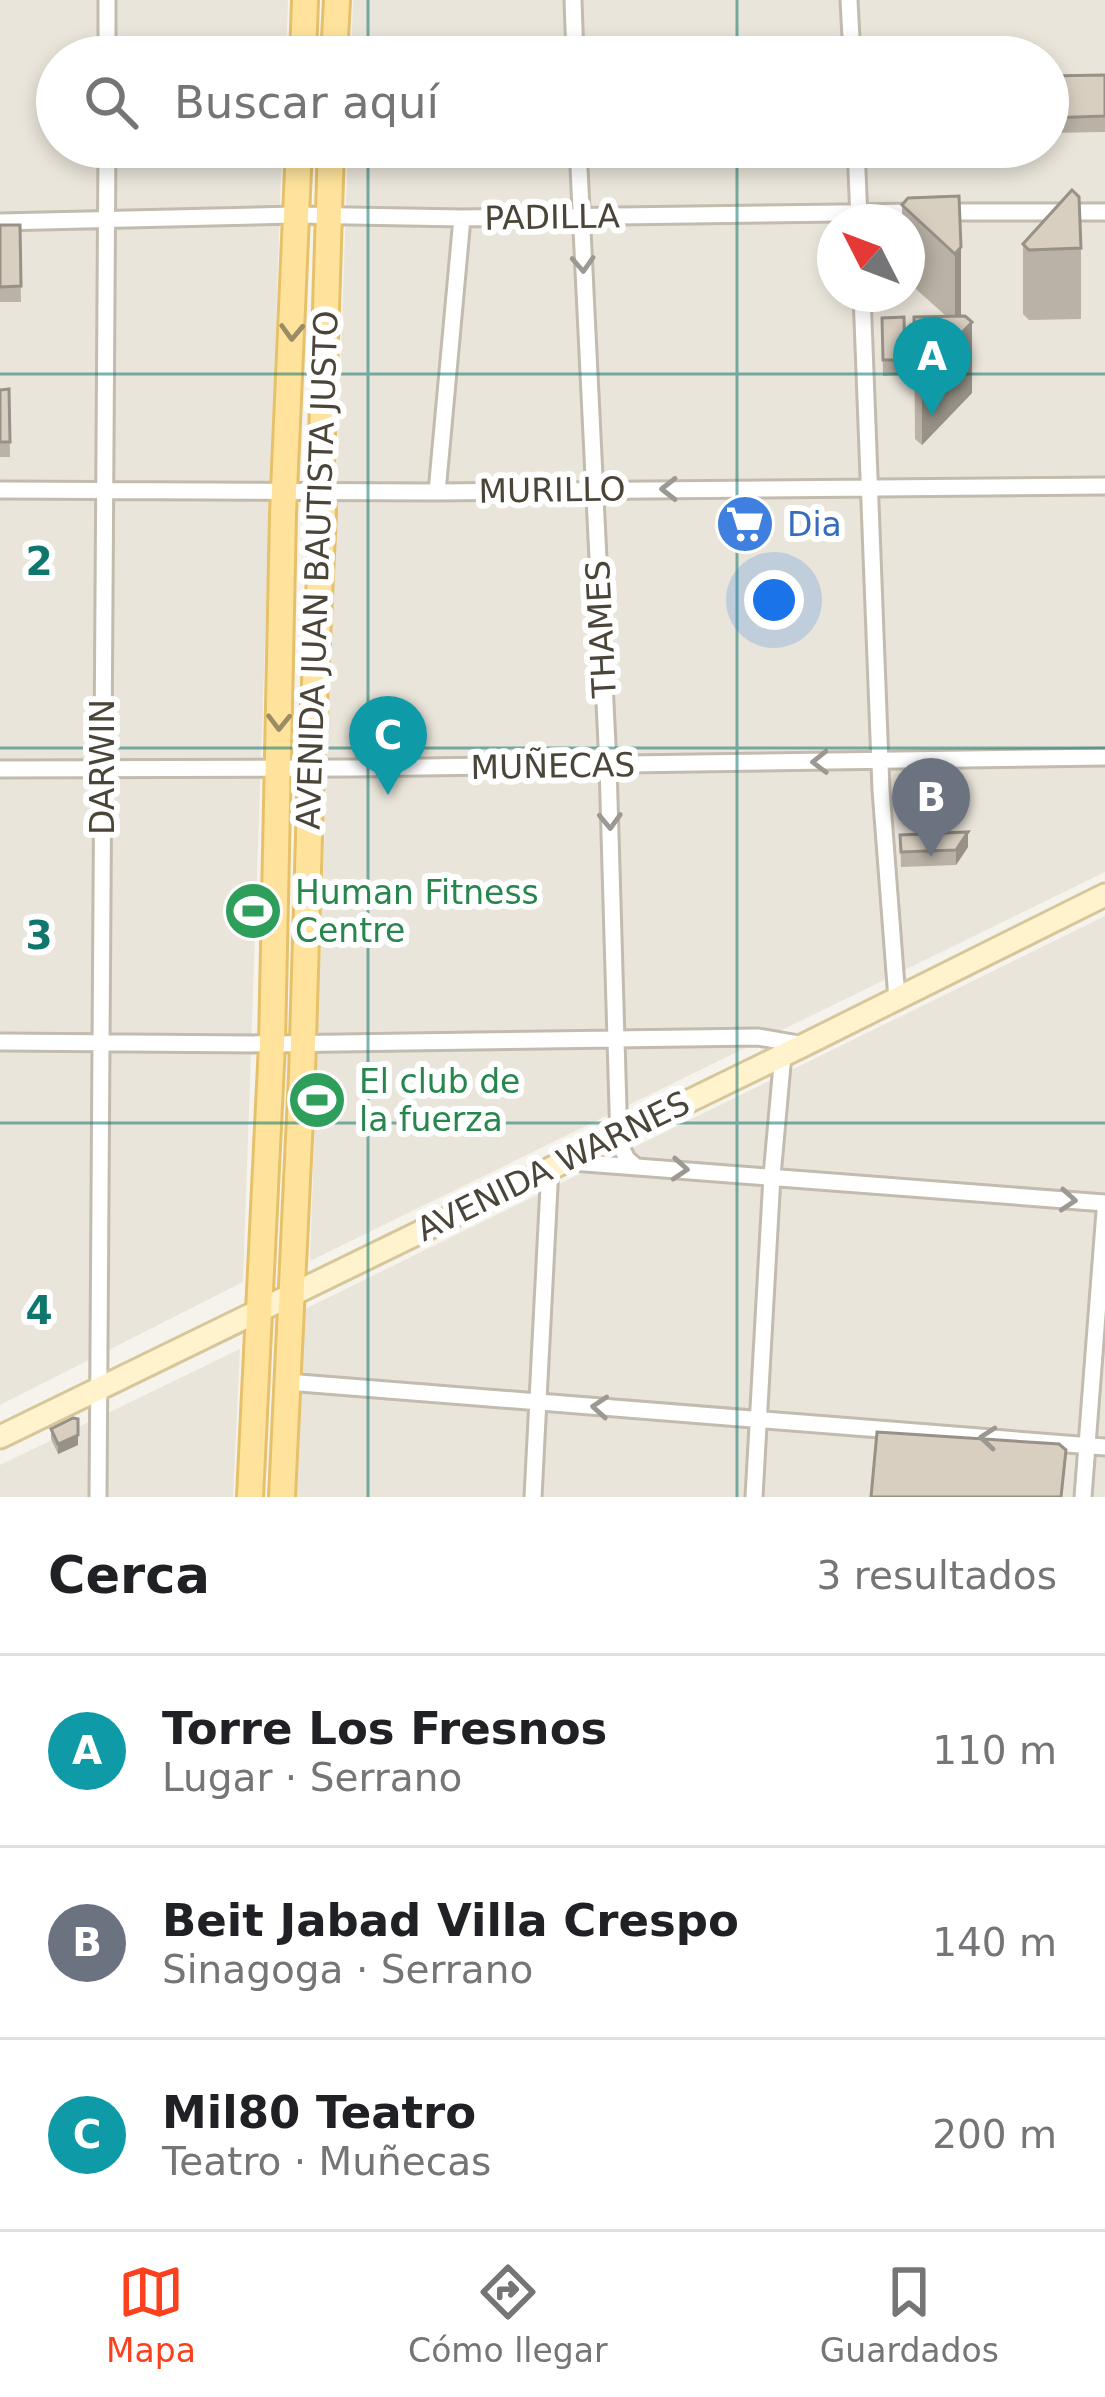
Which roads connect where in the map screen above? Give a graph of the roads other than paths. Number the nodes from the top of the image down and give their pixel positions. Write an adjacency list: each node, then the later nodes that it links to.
1 (107, 0): 6 (street)
2 (305, 0): 7 (main road)
3 (337, 0): 8 (main road)
4 (573, 0): 9 (street)
5 (849, 0): 10 (street)
6 (107, 36)
7 (304, 36)
8 (335, 36)
9 (574, 36)
10 (851, 36)
11 (107, 168): 24 (street, DARWIN)
12 (298, 168): 18 (main road, AVENIDA JUAN BAUTISTA JUSTO)
13 (330, 168): 19 (main road, AVENIDA JUAN BAUTISTA JUSTO)
14 (579, 168): 21 (street, THAMES)
15 (857, 168): 16 (street)
16 (858, 204)
17 (1105, 212): 20 (street, PADILLA)
18 (296, 215): 19 (street, PADILLA); 24 (street, PADILLA); 33 (main road, AVENIDA JUAN BAUTISTA JUSTO, one-way to 33)
19 (328, 216): 23 (street, PADILLA); 30 (main road, AVENIDA JUAN BAUTISTA JUSTO)
20 (925, 216)
21 (580, 217): 22 (street, PADILLA); 23 (street, PADILLA); 31 (street, THAMES, one-way to 31)
22 (817, 217)
23 (462, 218): 34 (street)
24 (107, 219): 25 (street, PADILLA); 32 (street, DARWIN)
25 (0, 222)
26 (863, 312): 28 (street)
27 (1105, 486): 28 (street, MURILLO)
28 (869, 489): 31 (street, MURILLO, one-way to 31); 36 (street)
29 (0, 490): 32 (street, MURILLO)
30 (323, 490): 33 (street, MURILLO); 34 (street, MURILLO); 38 (main road, AVENIDA JUAN BAUTISTA JUSTO)
31 (593, 490): 34 (street, MURILLO); 37 (street, THAMES)
32 (104, 491): 33 (street, MURILLO); 39 (street, DARWIN)
33 (285, 491): 40 (main road, AVENIDA JUAN BAUTISTA JUSTO, one-way to 40)
34 (437, 492)
35 (1105, 757): 36 (street, MUÑECAS)
36 (880, 760): 37 (street, MUÑECAS, one-way to 37); 43 (street)
37 (608, 765): 38 (street, MUÑECAS); 44 (street, THAMES, one-way to 44)
38 (311, 767): 40 (street, MUÑECAS); 46 (main road, AVENIDA JUAN BAUTISTA JUSTO)
39 (102, 768): 40 (street, MUÑECAS); 41 (street, MUÑECAS); 47 (street, DARWIN)
40 (277, 768): 48 (main road, AVENIDA JUAN BAUTISTA JUSTO)
41 (0, 769)
42 (1105, 895): 43 (main road, AVENIDA WARNES)
43 (897, 999): 49 (main road, AVENIDA WARNES)
44 (618, 1037): 46 (street); 49 (street); 50 (street, THAMES)
45 (0, 1042): 47 (street)
46 (302, 1042): 48 (street); 55 (main road, AVENIDA JUAN BAUTISTA JUSTO)
47 (102, 1044): 48 (street); 58 (street, DARWIN)
48 (272, 1044): 56 (main road, AVENIDA JUAN BAUTISTA JUSTO)
49 (794, 1050): 50 (main road, AVENIDA WARNES); 53 (street)
50 (625, 1123): 51 (main road, AVENIDA WARNES); 52 (street)
51 (556, 1164): 52 (street); 55 (main road, AVENIDA WARNES); 59 (street)
52 (634, 1165): 53 (street, one-way to 53)
53 (772, 1176): 54 (street, one-way to 54); 60 (street)
54 (1105, 1207): 62 (street)
55 (291, 1295): 56 (main road, AVENIDA WARNES); 57 (main road, AVENIDA JUAN BAUTISTA JUSTO)
56 (261, 1310): 58 (main road, AVENIDA WARNES); 64 (main road, AVENIDA JUAN BAUTISTA JUSTO)
57 (286, 1382): 59 (street); 65 (main road, AVENIDA JUAN BAUTISTA JUSTO)
58 (100, 1386): 61 (main road, AVENIDA WARNES); 63 (street, DARWIN)
59 (538, 1403): 60 (street, one-way to 59); 66 (street)
60 (760, 1418): 62 (street, one-way to 60); 67 (street)
61 (0, 1437)
62 (1096, 1447): 68 (street)
63 (98, 1497)
64 (250, 1497)
65 (282, 1497)
66 (533, 1497)
67 (754, 1497)
68 (1084, 1497)

